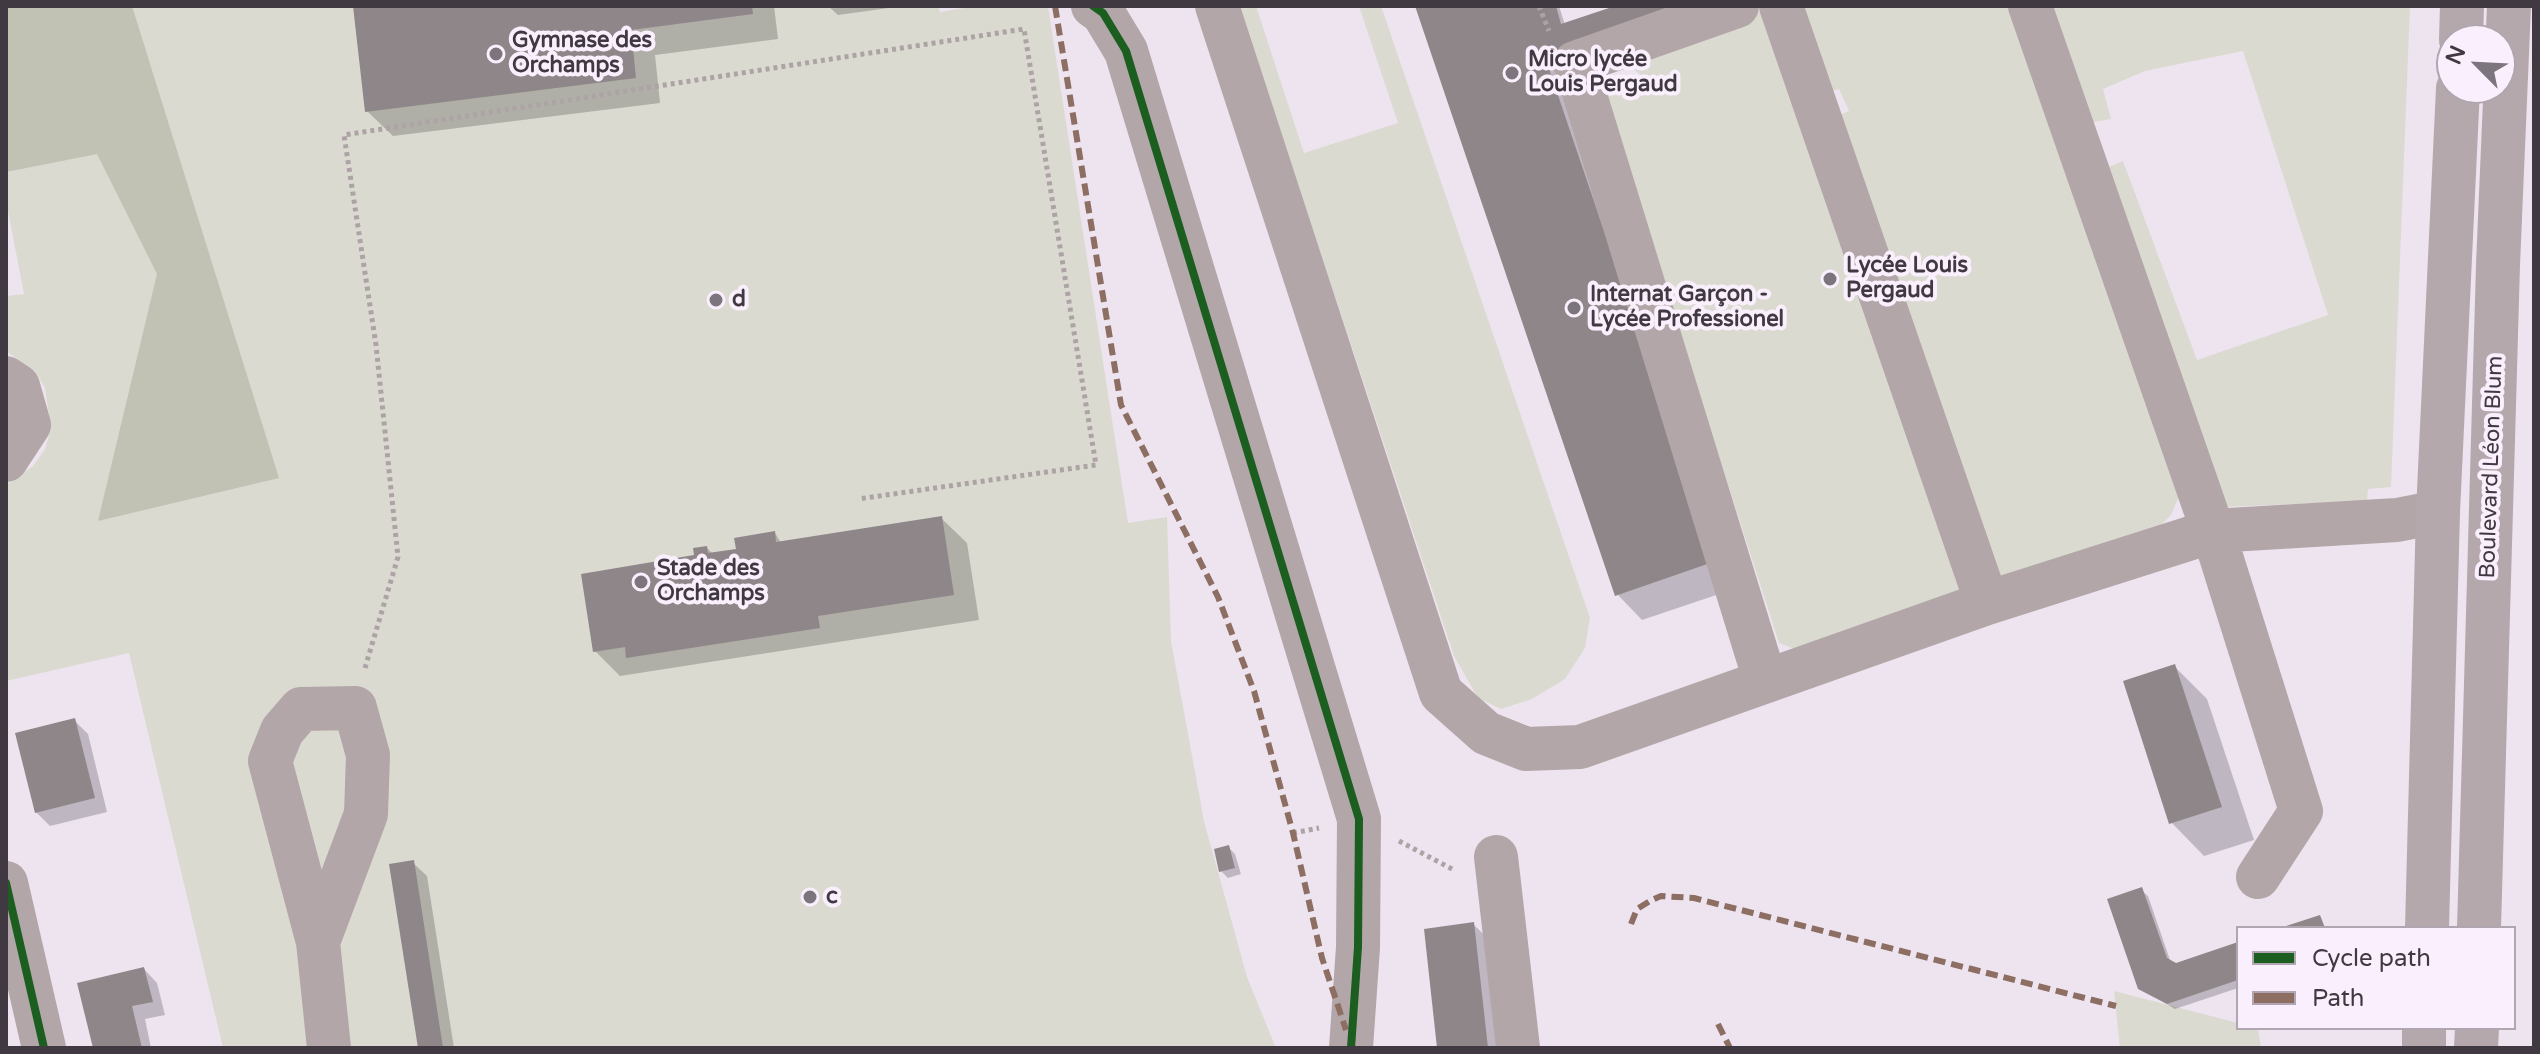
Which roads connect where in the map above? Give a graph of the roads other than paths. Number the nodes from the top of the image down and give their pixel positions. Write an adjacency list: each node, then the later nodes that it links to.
1 (1093, 6): 22 (street)
2 (1217, 6): 13 (street)
3 (1737, 6): 13 (street)
4 (1781, 6): 12 (street)
5 (2030, 6): 11 (street)
6 (2509, 6): 18 (main road, Boulevard Léon Blum)
7 (2457, 104): 10 (main road)
8 (6, 378): 9 (street)
9 (6, 460)
10 (2438, 512): 11 (street); 17 (main road)
11 (2213, 531): 12 (street); 15 (street)
12 (1987, 603): 13 (street)
13 (1765, 680)
14 (1496, 857): 23 (street)
15 (2258, 877)
16 (6, 883): 20 (street)
17 (2427, 926)
18 (2479, 926)
19 (318, 942): 19 (street); 21 (street)
20 (44, 1048)
21 (329, 1048)
22 (1351, 1048)
23 (1518, 1048)

